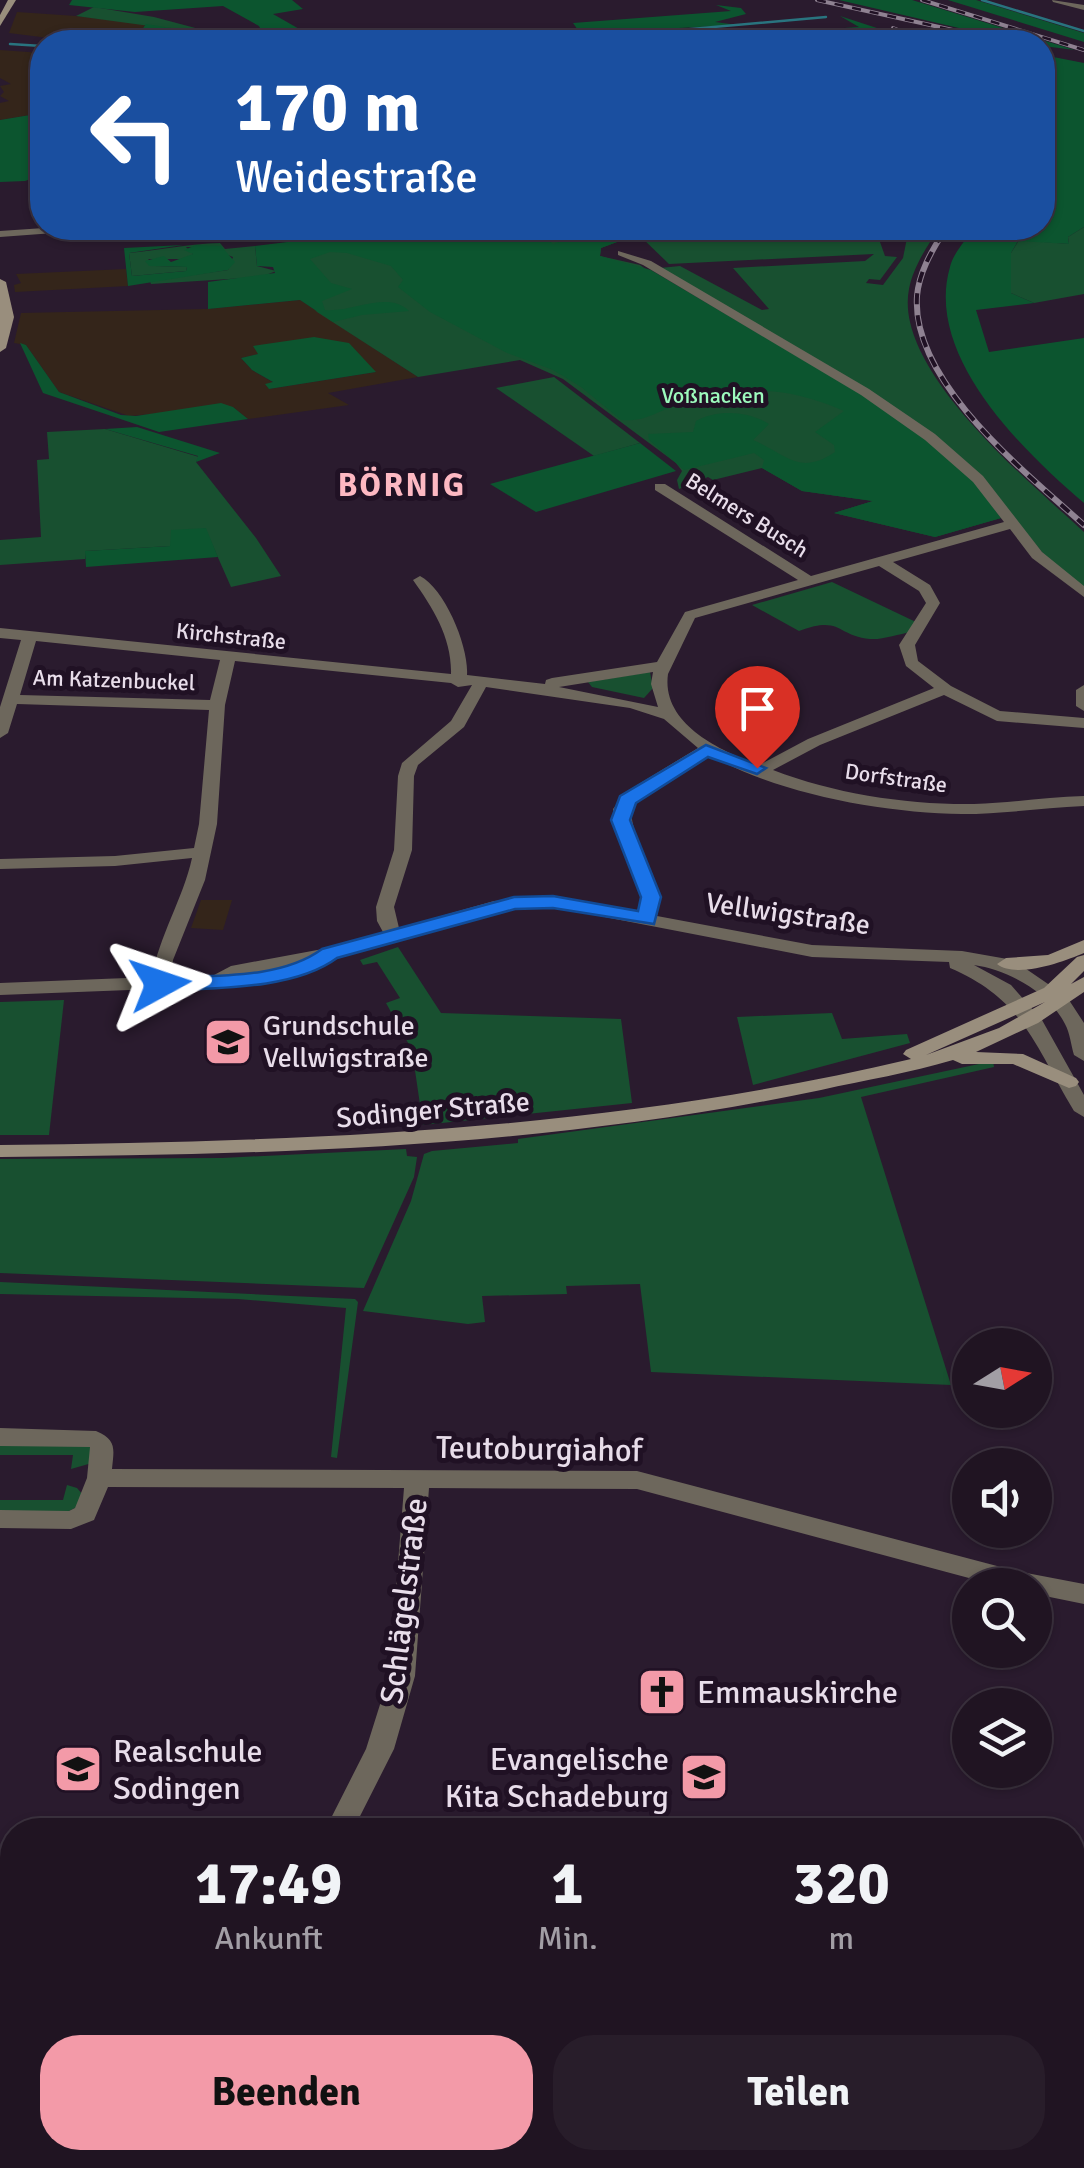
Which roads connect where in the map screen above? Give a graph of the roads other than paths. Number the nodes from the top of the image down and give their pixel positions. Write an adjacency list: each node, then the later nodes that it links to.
1 (12, 0): 4 (main road)
2 (1056, 0): 3 (street)
3 (1084, 8)
4 (0, 24)
5 (30, 232): 6 (street)
6 (0, 234)
7 (622, 253): 12 (street)
8 (0, 282): 9 (main road)
9 (4, 318): 10 (main road)
10 (0, 348)
11 (660, 487): 15 (street, Belmers Busch)
12 (1012, 524): 13 (street); 16 (street)
13 (879, 560): 15 (street); 24 (street)
14 (420, 580): 21 (street)
15 (809, 582): 20 (street)
16 (1084, 593)
17 (0, 633): 18 (street, Kirchstraße)
18 (30, 636): 19 (street, Kirchstraße); 26 (street, Am Katzenbuckel)
19 (228, 658): 21 (street, Kirchstraße); 27 (street, Am Katzenbuckel)
20 (663, 666): 23 (street, Kirchstraße); 29 (street)
21 (458, 682): 22 (street, Kirchstraße)
22 (480, 684): 23 (street, Kirchstraße); 38 (street)
23 (527, 686): 29 (street, Kirchstraße)
24 (946, 689): 30 (street); 33 (street)
25 (1084, 690): 28 (street)
26 (10, 699): 27 (street, Am Katzenbuckel); 31 (street, Am Katzenbuckel)
27 (217, 705): 35 (street, Am Katzenbuckel)
28 (1084, 706)
29 (668, 715): 32 (street, Dorfstraße)
30 (1084, 723)
31 (0, 733)
32 (706, 750): 33 (street, Dorfstraße); 37 (street)
33 (762, 770): 34 (street, Dorfstraße)
34 (1084, 801)
35 (202, 852): 36 (street); 44 (street, Am Katzenbuckel)
36 (0, 864)
37 (647, 919): 38 (street, Vellwigstraße); 40 (street, Vellwigstraße)
38 (394, 936): 44 (street, Vellwigstraße)
39 (1084, 946): 42 (main road)
40 (941, 958): 42 (street, Vellwigstraße); 47 (street, Vellwigstraße)
41 (1084, 961): 46 (main road, Sodinger Straße)
42 (1006, 964): 46 (street, Vellwigstraße)
43 (1084, 983): 46 (main road, Sodinger Straße)
44 (160, 984): 45 (street, Vellwigstraße)
45 (0, 989)
46 (1056, 996): 47 (main road, Sodinger Straße); 48 (street)
47 (1028, 1012): 49 (main road, Sodinger Straße); 50 (main road, Sodinger Straße); 51 (street)
48 (1084, 1055)
49 (946, 1058): 50 (main road, Sodinger Straße); 51 (main road)
50 (866, 1075): 53 (main road, Sodinger Straße)
51 (1069, 1082): 52 (street)
52 (1084, 1110)
53 (0, 1151)
54 (0, 1437): 55 (street)
55 (100, 1478): 56 (street, Teutoburgiahof); 57 (street)
56 (418, 1480): 58 (street, Teutoburgiahof); 59 (street, Schlägelstraße)
57 (0, 1519)
58 (1084, 1594)
59 (345, 1818)

